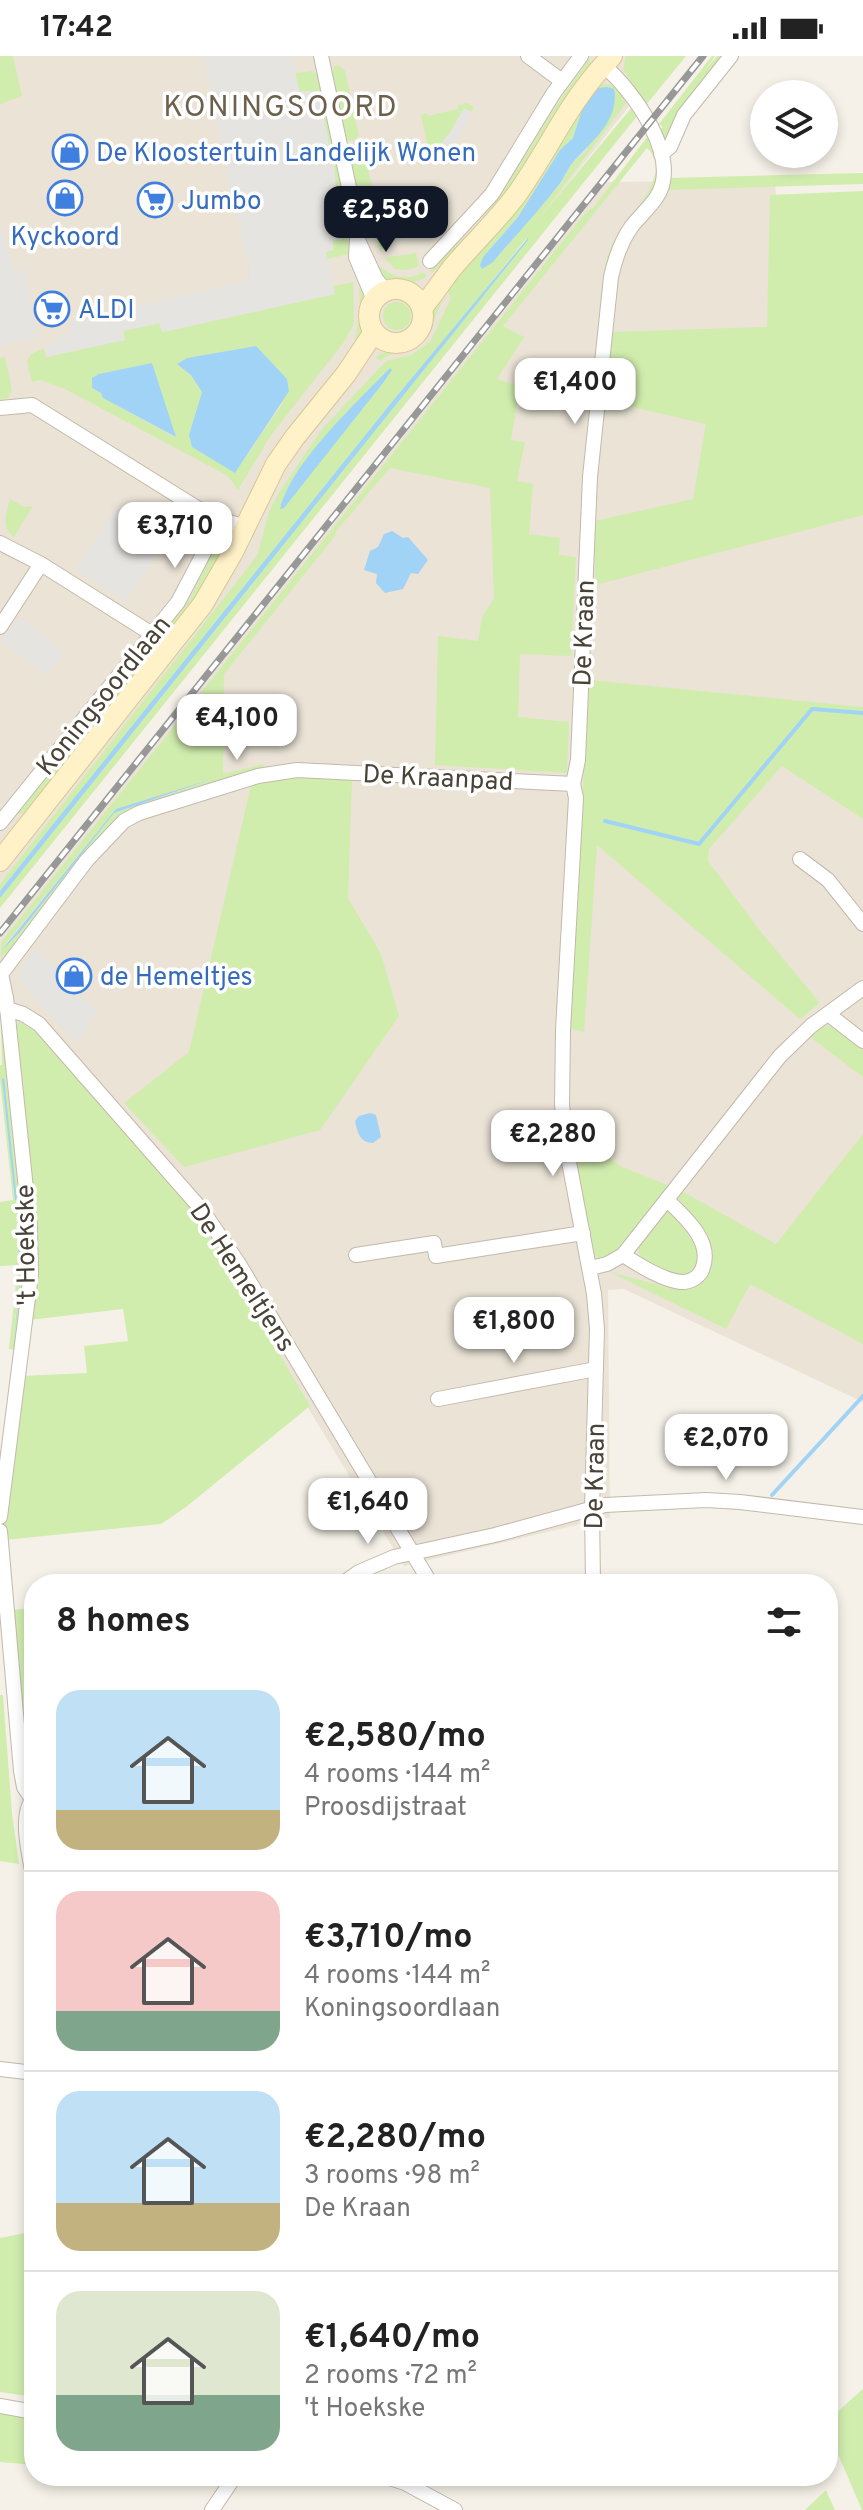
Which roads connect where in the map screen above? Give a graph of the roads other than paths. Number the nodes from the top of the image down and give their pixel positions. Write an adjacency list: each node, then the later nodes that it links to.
1 (321, 56): 9 (street)
2 (528, 56): 6 (street)
3 (581, 56): 6 (street)
4 (731, 56): 7 (street)
5 (608, 60): 7 (street, De Kraan); 10 (street)
6 (562, 81): 8 (street)
7 (661, 154): 19 (street, De Kraan)
8 (430, 261)
9 (380, 295): 10 (street); 11 (street)
10 (416, 300): 11 (street)
11 (380, 337): 14 (street, Koningsoordlaan)
12 (0, 408): 13 (street)
13 (221, 520): 14 (street); 18 (street, Koningsoordlaan)
14 (245, 527): 21 (street, Koningsoordlaan)
15 (0, 543): 16 (street)
16 (41, 564): 17 (street); 18 (street)
17 (0, 627)
18 (152, 634): 20 (street, Koningsoordlaan)
19 (573, 784): 25 (street, De Kraanpad); 31 (street, De Kraan)
20 (2, 815): 21 (street)
21 (24, 829): 23 (street, Koningsoordlaan)
22 (800, 859): 24 (street)
23 (0, 861)
24 (863, 924)
25 (1, 974): 27 (street, 't Hoekske)
26 (863, 988): 28 (street)
27 (7, 1009): 38 (street, 't Hoekske); 41 (street, De Hemeltjens)
28 (828, 1014): 29 (street); 30 (street)
29 (863, 1041)
30 (667, 1200): 33 (street); 33 (street)
31 (583, 1233): 32 (street); 34 (street, De Kraan)
32 (356, 1255)
33 (623, 1255): 34 (street)
34 (590, 1268): 35 (street, De Kraan)
35 (596, 1369): 36 (street); 37 (street, De Kraan)
36 (438, 1399)
37 (592, 1509): 39 (street); 41 (street); 44 (street, De Kraan)
38 (0, 1517)
39 (863, 1517)
40 (0, 1531): 45 (street)
41 (413, 1554): 42 (street); 43 (street, De Hemeltjens)
42 (359, 1574)
43 (425, 1574)
44 (593, 1574)
45 (24, 1787)
46 (0, 2069): 47 (street)
47 (24, 2072)
48 (0, 2406): 49 (street)
49 (24, 2410)
50 (228, 2486): 52 (street)
51 (411, 2486): 53 (street)
52 (212, 2510)
53 (455, 2510)

